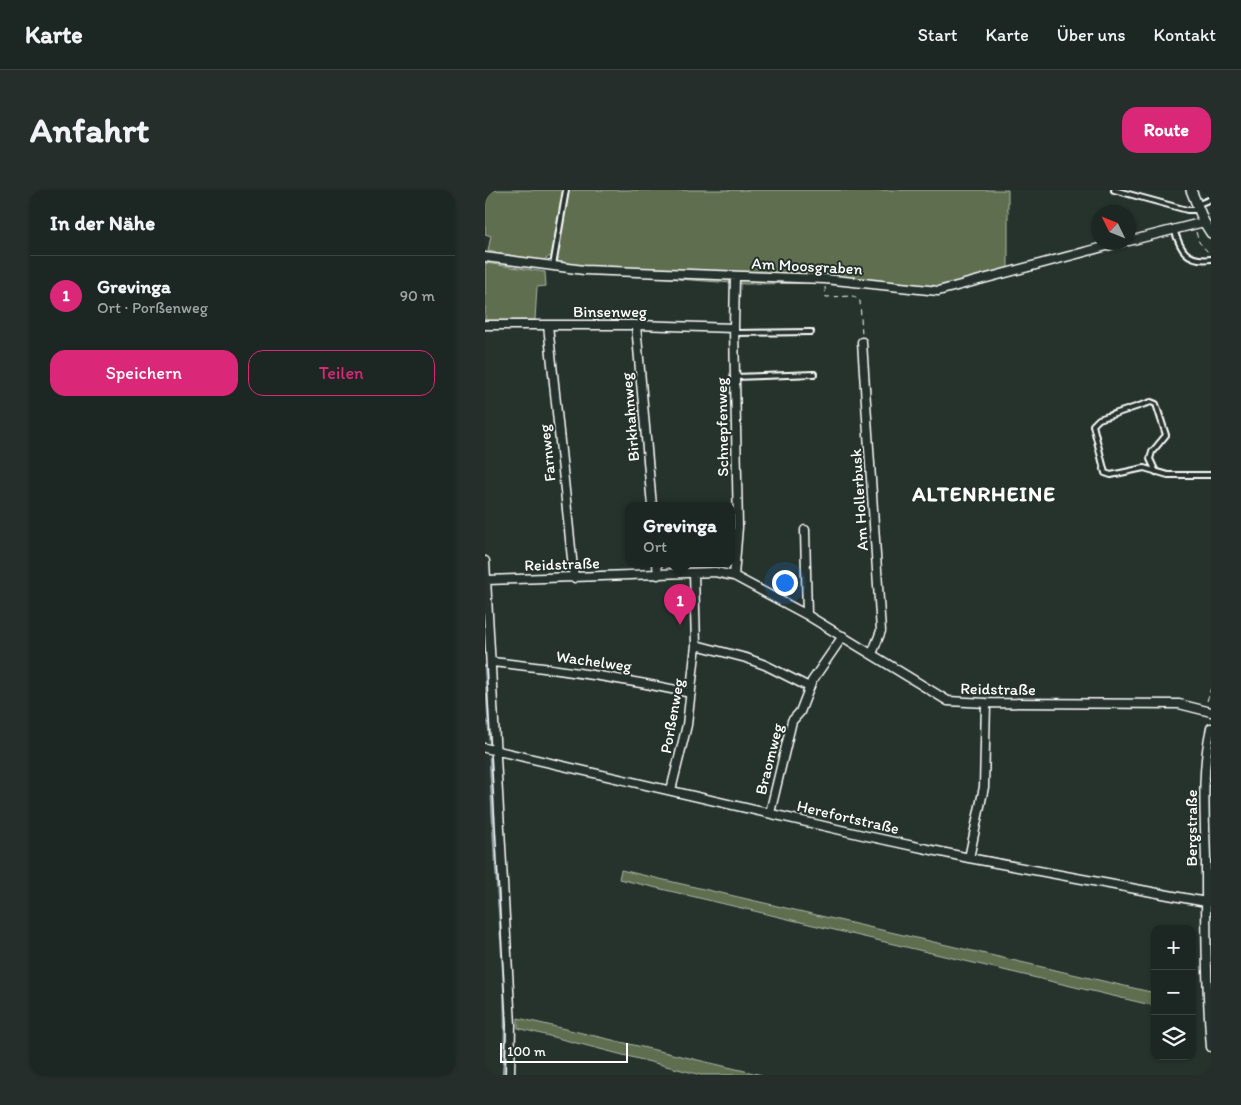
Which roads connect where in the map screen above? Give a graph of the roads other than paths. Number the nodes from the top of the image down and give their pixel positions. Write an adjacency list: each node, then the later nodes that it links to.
1 (566, 190): 13 (lane)
2 (1114, 190): 5 (lane)
3 (1191, 190): 5 (street)
4 (1211, 199): 5 (lane)
5 (1197, 207): 6 (street)
6 (1200, 223): 7 (street); 8 (street)
7 (1174, 229): 9 (street); 12 (lane)
8 (1211, 233)
9 (1136, 239)
10 (1092, 250): 14 (street, Am Moosgraben)
11 (485, 256): 13 (street, Am Moosgraben)
12 (1211, 258)
13 (553, 266): 14 (street, Am Moosgraben)
14 (735, 277): 18 (street, Schnepfenweg)
15 (485, 325): 16 (street, Binsenweg)
16 (548, 325): 17 (street, Binsenweg); 34 (street, Farnweg)
17 (636, 325): 18 (street, Binsenweg); 25 (street, Birkhahnweg)
18 (734, 331): 19 (lane); 22 (street, Schnepfenweg)
19 (811, 332)
20 (862, 342): 39 (street, Am Hollerbusk)
21 (814, 374): 22 (lane)
22 (735, 377): 28 (street, Schnepfenweg)
23 (1156, 472): 23 (lane); 24 (lane)
24 (1211, 475)
25 (652, 502)
26 (805, 530): 36 (street)
27 (485, 561): 35 (street)
28 (735, 564)
29 (657, 567): 32 (street)
30 (735, 567): 33 (street, Schnepfenweg)
31 (694, 573): 32 (street, Reidstraße); 33 (street, Reidstraße); 38 (street, Porßenweg)
32 (658, 575): 34 (street, Reidstraße)
33 (734, 576): 36 (street, Reidstraße)
34 (575, 578): 35 (street, Reidstraße)
35 (487, 580): 40 (street)
36 (807, 615): 37 (street, Reidstraße)
37 (843, 636): 39 (street, Reidstraße); 41 (street, Braomweg)
38 (696, 646): 41 (street); 42 (street, Porßenweg)
39 (872, 654): 43 (street, Reidstraße)
40 (492, 662): 42 (street, Wachelweg); 47 (street)
41 (809, 687): 49 (street, Braomweg)
42 (691, 693): 48 (street, Porßenweg)
43 (986, 703): 44 (street, Reidstraße); 50 (street)
44 (1207, 711)
45 (1211, 728): 51 (street, Bergstraße)
46 (485, 748): 47 (street, Herefortstraße)
47 (496, 750): 48 (street, Herefortstraße); 53 (street)
48 (671, 790): 49 (street, Herefortstraße)
49 (770, 813): 50 (street, Herefortstraße)
50 (969, 858): 51 (street, Herefortstraße)
51 (1206, 902): 52 (street, Bergstraße)
52 (1211, 1047)
53 (510, 1075)

